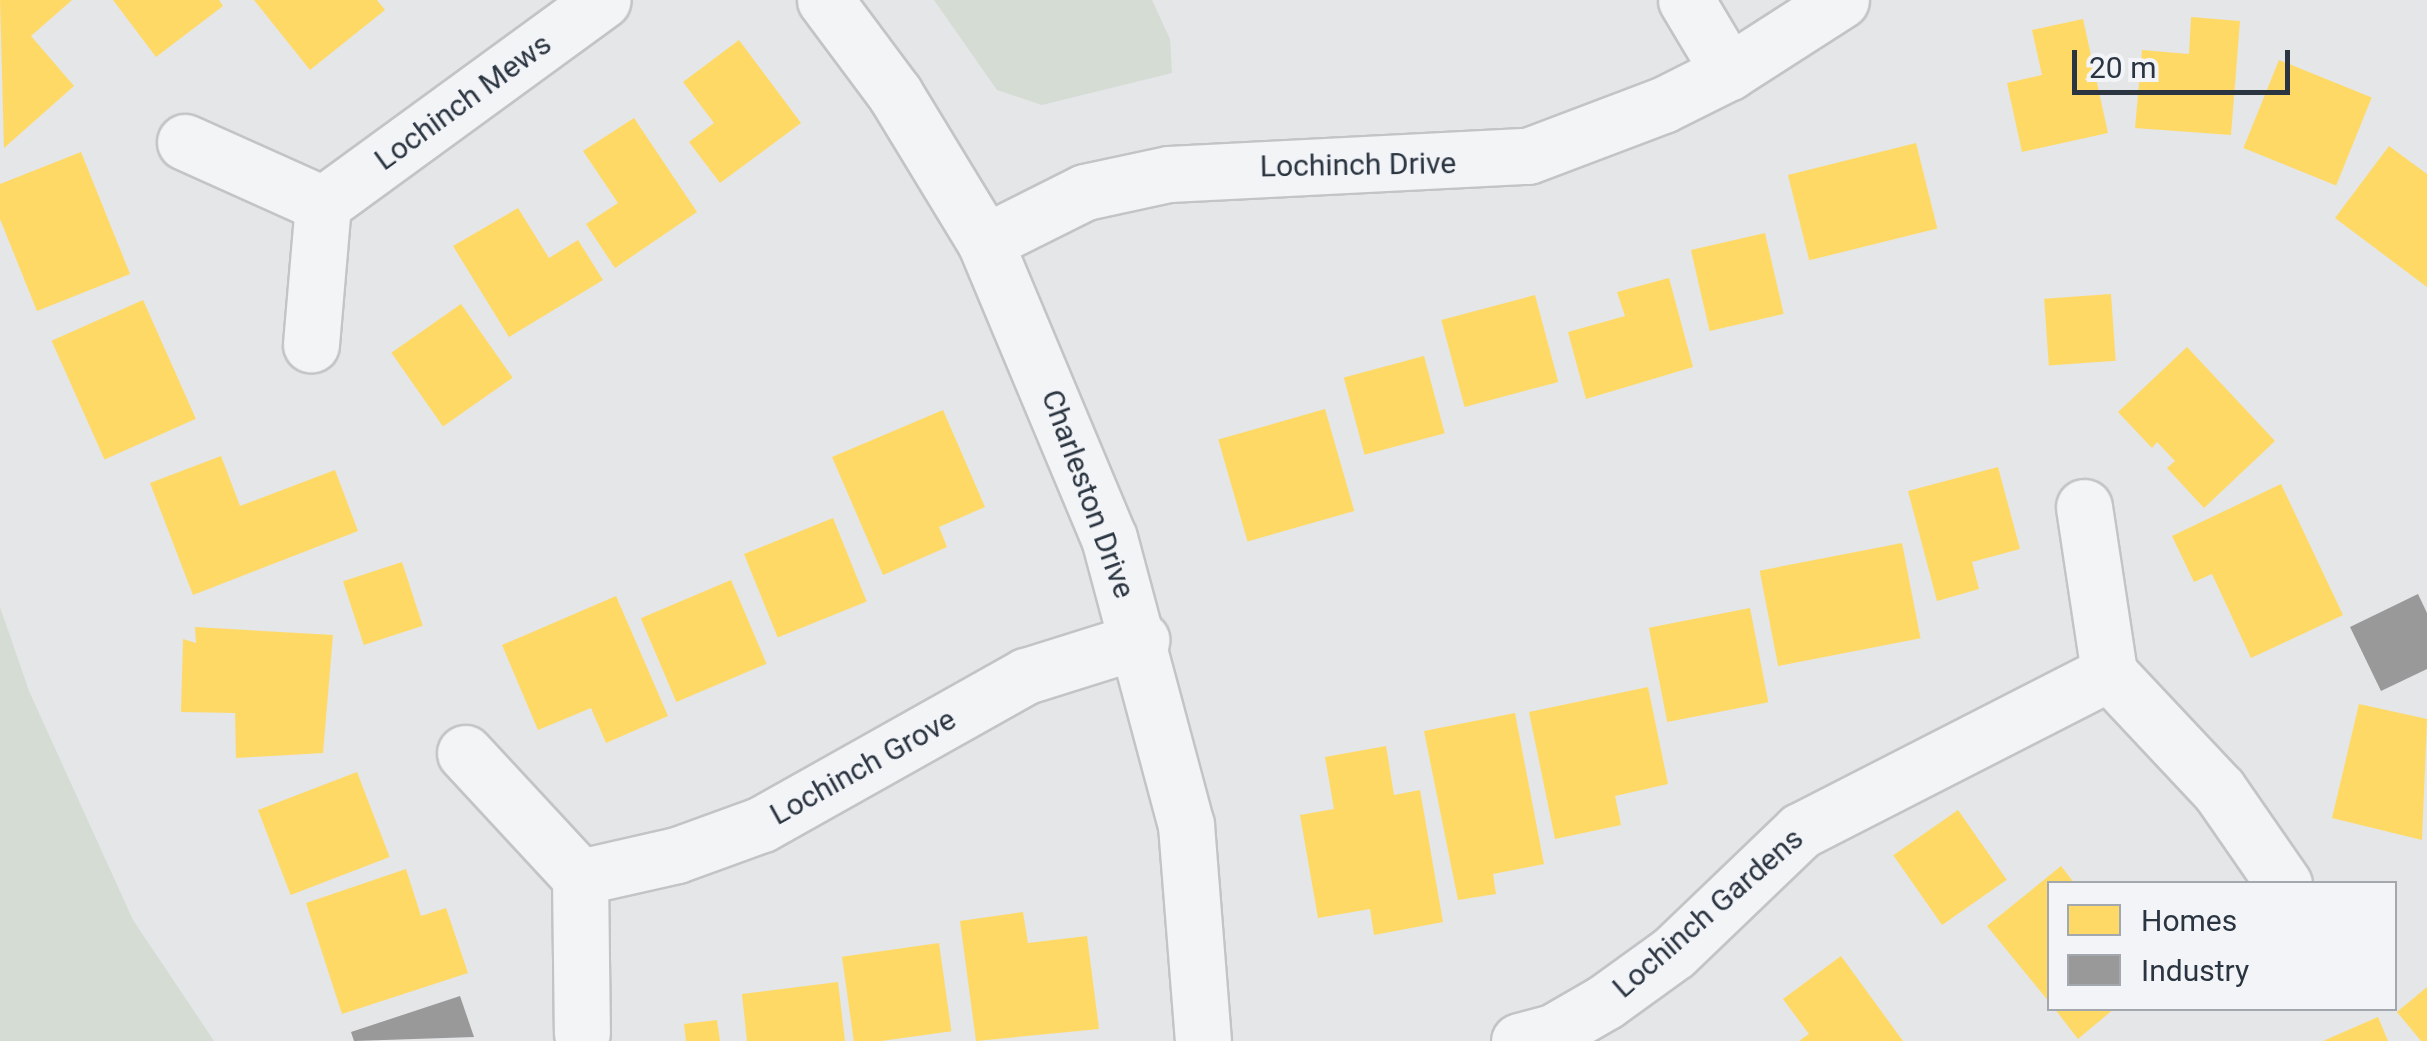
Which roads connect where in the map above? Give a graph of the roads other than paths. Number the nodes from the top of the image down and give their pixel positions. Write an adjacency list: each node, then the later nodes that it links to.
1 (603, 0): 7 (street, Lochinch Mews)
2 (825, 0): 8 (street, Charleston Drive)
3 (1686, 0): 5 (street)
4 (1841, 0): 5 (street, Lochinch Drive)
5 (1729, 72): 8 (street, Lochinch Drive)
6 (185, 142): 7 (street)
7 (324, 204): 9 (street)
8 (985, 242): 11 (street, Charleston Drive)
9 (312, 344)
10 (2084, 507): 12 (street)
11 (1141, 640): 14 (street, Lochinch Grove); 17 (street, Charleston Drive)
12 (2110, 672): 15 (street); 18 (street, Lochinch Gardens)
13 (465, 753): 14 (street)
14 (580, 877): 16 (street)
15 (2282, 881)
16 (582, 1033)
17 (1202, 1041)
18 (1520, 1041)

